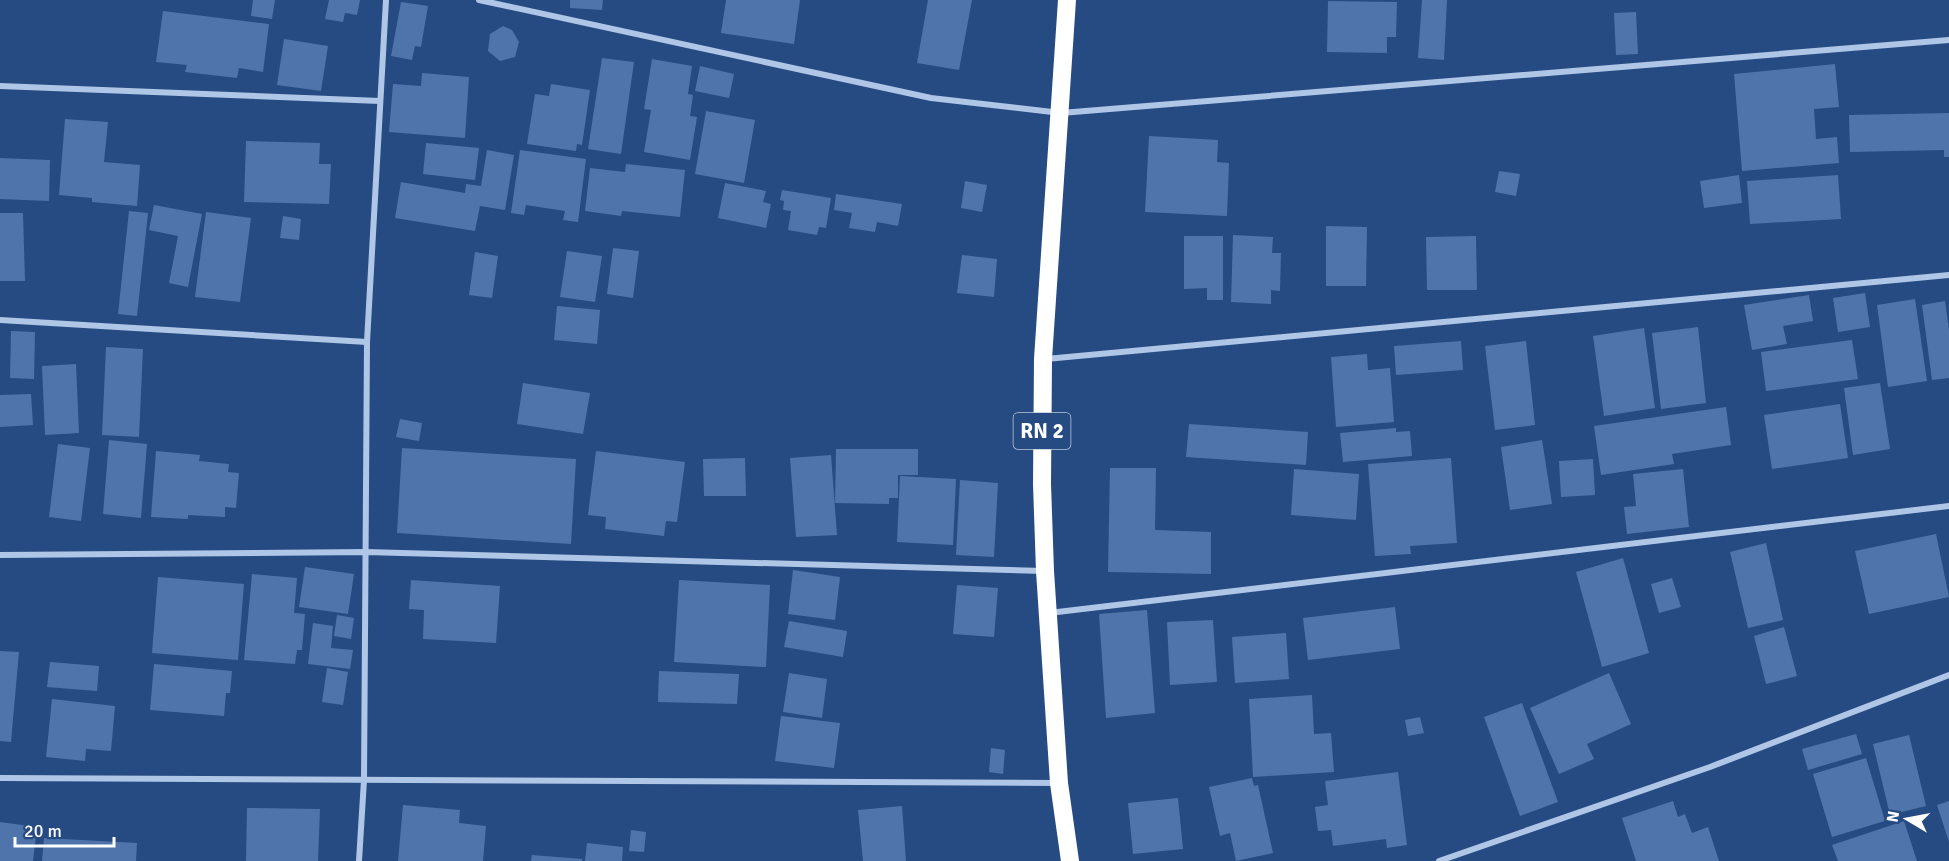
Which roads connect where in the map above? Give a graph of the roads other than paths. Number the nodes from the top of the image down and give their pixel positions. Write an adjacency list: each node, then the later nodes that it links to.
1 (386, 0): 6 (street)
2 (479, 0): 7 (street)
3 (1067, 0): 7 (highway, RN 2)
4 (1949, 40): 7 (street)
5 (0, 86): 6 (street)
6 (380, 101): 10 (street)
7 (1061, 112): 11 (highway, RN 2)
8 (1949, 275): 11 (street)
9 (0, 320): 10 (street)
10 (367, 342): 13 (street)
11 (1043, 359): 15 (highway, RN 2)
12 (1949, 506): 16 (street)
13 (366, 552): 14 (street); 15 (street); 19 (street)
14 (0, 555)
15 (1045, 571): 16 (highway, RN 2)
16 (1048, 613): 20 (highway, RN 2)
17 (1949, 675): 23 (street)
18 (0, 778): 19 (street)
19 (364, 780): 20 (street); 21 (street)
20 (1059, 783): 22 (highway, RN 2)
21 (359, 861)
22 (1070, 861)
23 (1439, 861)

